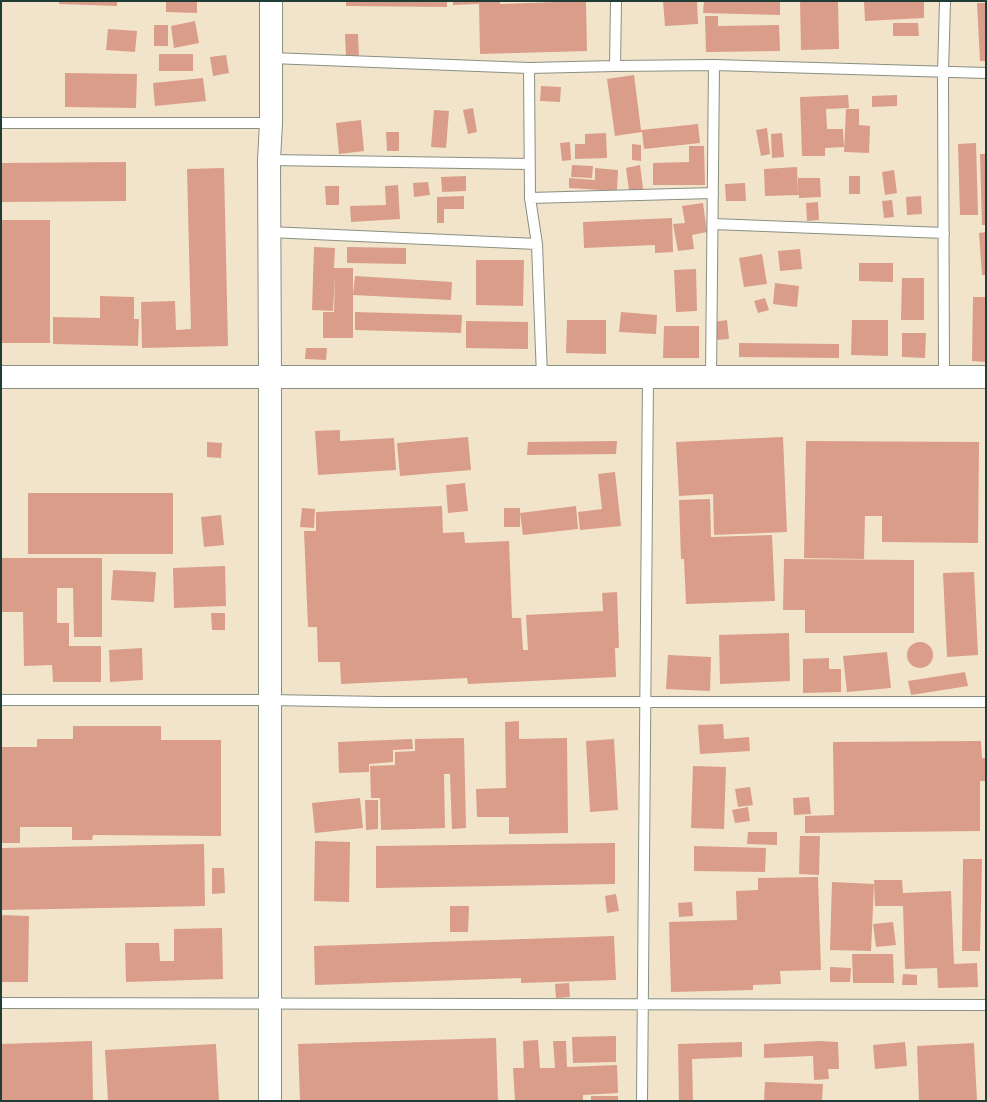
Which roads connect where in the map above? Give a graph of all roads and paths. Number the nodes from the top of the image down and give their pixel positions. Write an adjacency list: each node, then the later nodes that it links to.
1 (271, 1): 4 (street)
2 (616, 1): 6 (lane)
3 (945, 1): 8 (lane)
4 (271, 58): 7 (lane); 11 (street)
5 (714, 65): 6 (lane); 8 (lane); 14 (lane)
6 (614, 66): 7 (lane)
7 (529, 68): 13 (lane)
8 (943, 73): 9 (lane); 18 (lane)
9 (986, 73)
10 (1, 123): 11 (lane)
11 (271, 123): 12 (street)
12 (269, 160): 13 (lane); 17 (street)
13 (530, 164): 15 (lane)
14 (713, 193): 15 (lane); 16 (lane)
15 (530, 198): 19 (lane)
16 (713, 224): 18 (lane); 24 (lane)
17 (269, 232): 19 (lane); 21 (street)
18 (944, 233): 25 (lane)
19 (537, 244): 22 (lane)
20 (1, 377): 21 (street)
21 (270, 377): 22 (street); 28 (street)
22 (542, 377): 23 (street)
23 (648, 377): 24 (street); 29 (lane)
24 (711, 377): 25 (street)
25 (944, 377): 26 (street)
26 (986, 377)
27 (1, 700): 28 (lane)
28 (270, 700): 29 (lane); 32 (street)
29 (645, 702): 30 (lane); 33 (lane)
30 (986, 702)
31 (1, 1003): 32 (lane)
32 (269, 1004): 33 (lane); 35 (street)
33 (643, 1004): 34 (lane); 36 (lane)
34 (986, 1005)
35 (270, 1101)
36 (642, 1101)

